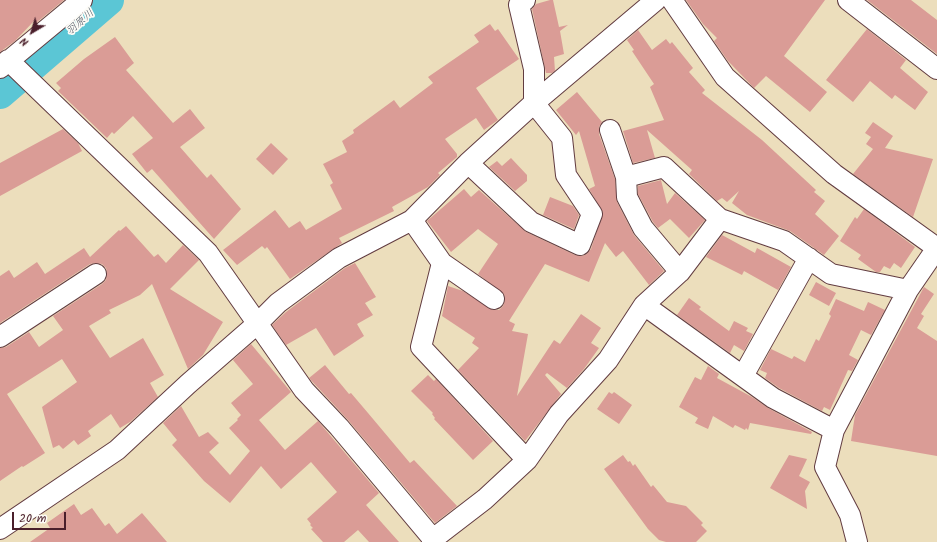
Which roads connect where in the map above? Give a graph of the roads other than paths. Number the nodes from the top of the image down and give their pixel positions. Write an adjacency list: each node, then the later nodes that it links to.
1 (82, 0): 6 (street)
2 (525, 0): 8 (street)
3 (656, 0): 8 (street)
4 (672, 0): 14 (street)
5 (848, 0): 7 (street)
6 (4, 64): 22 (street)
7 (937, 69)
8 (534, 102): 10 (street); 10 (street)
9 (610, 130): 11 (street)
10 (468, 163): 13 (street)
11 (626, 177): 12 (street); 17 (street)
12 (720, 219): 15 (street); 17 (street)
13 (412, 220): 16 (street); 22 (street)
14 (937, 248): 19 (street)
15 (809, 258): 19 (street); 24 (street)
16 (442, 263): 20 (street); 26 (street)
17 (680, 272): 21 (street)
18 (96, 274): 23 (street)
19 (908, 290): 25 (street)
20 (494, 299)
21 (644, 305): 24 (street); 26 (street)
22 (258, 323): 27 (street); 28 (street)
23 (0, 337)
24 (743, 376): 25 (street)
25 (834, 430): 29 (street)
26 (527, 460): 28 (street)
27 (2, 531)
28 (433, 540)
29 (857, 542)

